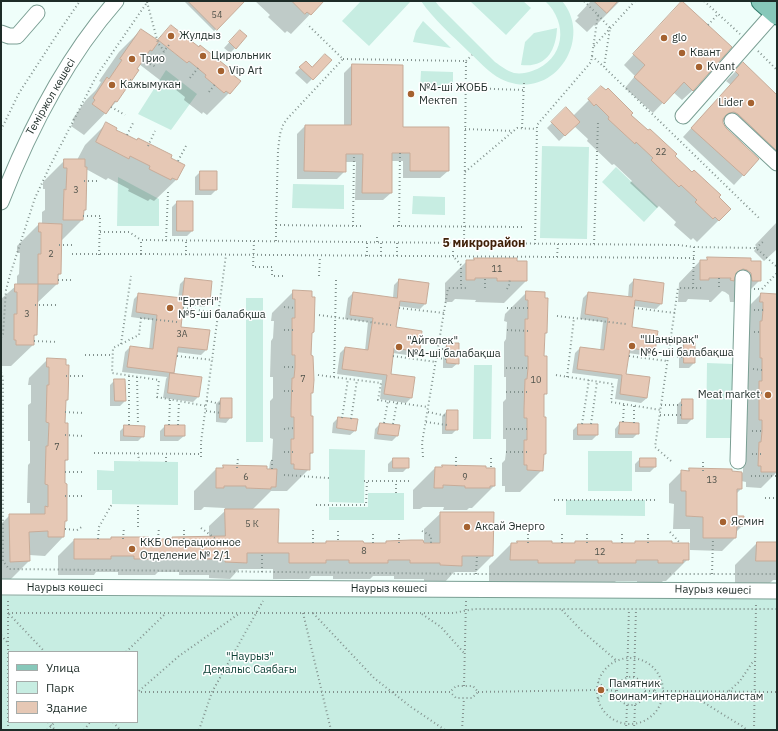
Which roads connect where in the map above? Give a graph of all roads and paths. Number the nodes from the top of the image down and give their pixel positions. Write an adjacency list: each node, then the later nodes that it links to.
1 (80, 1): 43 (path)
2 (116, 1): 57 (street, Теміржол көшесі)
3 (584, 1): 9 (path)
4 (635, 1): 12 (path)
5 (147, 2): 16 (path); 147 (path)
6 (771, 10): 36 (street)
7 (37, 12): 13 (street)
8 (718, 14): 11 (path)
9 (598, 15): 12 (path); 15 (path)
10 (307, 24): 20 (path)
11 (708, 25)
12 (610, 28): 15 (path); 24 (path)
13 (1, 33)
14 (169, 45): 16 (path)
15 (593, 47): 19 (path)
16 (164, 52): 18 (path)
17 (472, 55): 22 (path)
18 (162, 56)
19 (592, 56): 24 (path); 42 (path)
20 (343, 59): 22 (path); 60 (path)
21 (143, 60): 23 (path)
22 (466, 61): 31 (path)
23 (156, 67)
24 (604, 67): 59 (path)
25 (198, 68): 26 (path)
26 (190, 78)
27 (130, 80): 30 (path)
28 (216, 83): 33 (path)
29 (524, 83): 32 (path)
30 (143, 87)
31 (466, 88): 32 (path); 41 (path)
32 (524, 90): 40 (path)
33 (209, 92)
34 (111, 107): 35 (path)
35 (125, 115)
36 (683, 116)
37 (732, 120): 52 (street)
38 (134, 121): 46 (path)
39 (598, 122): 83 (path)
40 (522, 128): 42 (path); 45 (path)
41 (465, 129): 45 (path); 53 (path)
42 (537, 129): 81 (path)
43 (1, 130)
44 (155, 131): 47 (path)
45 (513, 131): 53 (path)
46 (127, 135)
47 (148, 146)
48 (186, 146): 51 (path)
49 (400, 153): 64 (path)
50 (354, 154): 61 (path)
51 (178, 161)
52 (777, 163)
53 (465, 172): 65 (path)
54 (84, 181): 55 (path)
55 (100, 181)
56 (168, 192): 71 (path)
57 (1, 202)
58 (84, 216): 67 (path)
59 (759, 218)
60 (276, 225): 61 (path); 74 (path)
61 (353, 226): 62 (path)
62 (361, 226)
63 (393, 226): 64 (path)
64 (399, 226): 65 (path)
65 (464, 227): 66 (path); 80 (path)
66 (523, 227)
67 (100, 232): 69 (path); 89 (path)
68 (377, 235): 76 (path)
69 (141, 240): 71 (path); 90 (path)
70 (765, 240): 87 (path)
71 (166, 241): 72 (path)
72 (186, 241): 73 (path); 91 (path)
73 (254, 241): 74 (path); 93 (path)
74 (276, 242): 75 (path)
75 (367, 242): 76 (path); 95 (path)
76 (377, 242): 77 (path)
77 (381, 242): 78 (path); 96 (path)
78 (397, 243): 79 (path); 97 (path)
79 (453, 243): 80 (path); 98 (path)
80 (464, 243): 81 (path)
81 (535, 244): 82 (path)
82 (558, 244): 83 (path); 99 (path)
83 (594, 244): 86 (path)
84 (59, 245): 85 (path)
85 (72, 246)
86 (694, 247): 87 (path); 100 (path)
87 (756, 248): 101 (path)
88 (72, 254): 89 (path)
89 (99, 254): 90 (path)
90 (141, 254): 91 (path)
91 (186, 255): 92 (path)
92 (226, 255): 93 (path); 131 (path)
93 (254, 255): 94 (path); 104 (path)
94 (320, 256): 95 (path); 105 (path)
95 (367, 256): 96 (path)
96 (381, 256): 97 (path)
97 (397, 256): 98 (path)
98 (453, 256): 99 (path); 113 (path)
99 (557, 257): 100 (path)
100 (694, 258): 117 (path)
101 (777, 267)
102 (777, 274): 112 (path)
103 (132, 276): 150 (path)
104 (284, 276)
105 (319, 276)
106 (485, 278): 115 (path)
107 (510, 278): 116 (path)
108 (719, 278): 119 (path)
109 (58, 280): 110 (path)
110 (71, 280)
111 (336, 280): 136 (path)
112 (748, 284): 254 (street)
113 (461, 288): 114 (path); 132 (path)
114 (468, 288)
115 (485, 288)
116 (507, 288)
117 (693, 288): 118 (path); 133 (path)
118 (702, 288)
119 (719, 288)
120 (35, 305): 121 (path)
121 (59, 305)
122 (183, 308): 131 (path)
123 (284, 308): 124 (path)
124 (295, 308)
125 (399, 308): 132 (path)
126 (507, 308): 127 (path)
127 (528, 308)
128 (634, 308): 133 (path)
129 (753, 310): 130 (path)
130 (763, 310)
131 (219, 313): 164 (path)
132 (444, 313): 151 (path)
133 (675, 313): 153 (path)
134 (319, 315): 136 (path)
135 (557, 316): 137 (path)
136 (335, 317): 140 (path); 180 (path)
137 (574, 318): 139 (path); 181 (path)
138 (177, 322): 150 (path)
139 (626, 324)
140 (391, 325)
141 (284, 330): 142 (path)
142 (295, 330)
143 (507, 330): 144 (path)
144 (528, 331)
145 (753, 332): 146 (path)
146 (762, 332)
147 (1, 338)
148 (34, 341): 149 (path)
149 (58, 342)
150 (121, 344): 156 (path)
151 (438, 349): 152 (path); 162 (path)
152 (448, 349)
153 (669, 349): 154 (path); 160 (path)
154 (684, 350)
155 (85, 354): 156 (path)
156 (113, 355): 178 (path)
157 (177, 356): 164 (path)
158 (393, 356): 166 (path)
159 (629, 356): 165 (path)
160 (668, 356): 161 (path); 165 (path)
161 (684, 356)
162 (436, 358): 163 (path); 166 (path)
163 (447, 359)
164 (213, 360): 194 (path)
165 (668, 361): 199 (path)
166 (436, 362): 203 (path)
167 (284, 367): 168 (path)
168 (294, 367)
169 (506, 368): 170 (path)
170 (528, 368)
171 (752, 369): 172 (path)
172 (762, 370)
173 (1, 372): 316 (path)
174 (318, 375): 180 (path)
175 (556, 375): 181 (path)
176 (66, 376): 177 (path)
177 (85, 376)
178 (129, 376): 179 (path); 222 (path)
179 (138, 377): 192 (path); 226 (path)
180 (334, 377): 182 (path)
181 (567, 377): 184 (path)
182 (348, 379): 183 (path); 213 (path)
183 (357, 380): 195 (path); 214 (path)
184 (589, 380): 185 (path); 220 (path)
185 (597, 381): 198 (path); 221 (path)
186 (284, 391): 187 (path)
187 (294, 391)
188 (506, 392): 189 (path)
189 (527, 392)
190 (752, 393): 191 (path)
191 (762, 394)
192 (170, 400): 193 (path); 223 (path)
193 (179, 401): 201 (path); 224 (path)
194 (207, 401): 197 (path); 201 (path)
195 (388, 401): 196 (path); 217 (path)
196 (397, 402): 203 (path); 219 (path)
197 (221, 404)
198 (624, 404): 202 (path); 216 (path)
199 (661, 405): 200 (path); 204 (path)
200 (682, 405)
201 (206, 406): 205 (path)
202 (634, 406): 204 (path); 218 (path)
203 (428, 407): 207 (path)
204 (660, 410): 210 (path)
205 (206, 411): 209 (path); 242 (path)
206 (66, 412): 208 (path)
207 (428, 412): 212 (path); 215 (path)
208 (84, 413)
209 (220, 414)
210 (660, 415): 211 (path); 252 (path)
211 (682, 415)
212 (447, 416)
213 (342, 418)
214 (351, 419)
215 (426, 422): 225 (path); 246 (path)
216 (623, 422)
217 (384, 423)
218 (634, 423)
219 (393, 424)
220 (582, 424)
221 (591, 424)
222 (129, 425)
223 (169, 425)
224 (178, 425)
225 (447, 425)
226 (138, 426)
227 (294, 428): 228 (path)
228 (284, 429)
229 (506, 429): 230 (path)
230 (527, 429)
231 (752, 431): 232 (path)
232 (762, 431)
233 (65, 436): 234 (path)
234 (84, 436)
235 (284, 452): 236 (path)
236 (294, 452)
237 (506, 452): 238 (path)
238 (527, 452)
239 (94, 453): 240 (path)
240 (138, 453): 241 (path); 251 (path)
241 (166, 454): 242 (path); 255 (path)
242 (201, 454): 245 (path)
243 (752, 454): 244 (path)
244 (761, 454)
245 (201, 457)
246 (423, 457)
247 (238, 458): 256 (path)
248 (272, 458): 259 (path)
249 (456, 458): 257 (path)
250 (491, 458): 258 (path)
251 (139, 461)
252 (671, 461)
253 (703, 461): 260 (path)
254 (738, 461)
255 (166, 462)
256 (237, 468)
257 (456, 468)
258 (491, 468)
259 (272, 469)
260 (703, 471)
261 (65, 472): 262 (path)
262 (84, 472)
263 (284, 475): 266 (path)
264 (751, 476): 265 (path)
265 (777, 476)
266 (329, 478)
267 (396, 481): 268 (path); 269 (path); 278 (path)
268 (411, 481)
269 (396, 493)
270 (65, 496): 271 (path)
271 (83, 496)
272 (765, 498): 273 (path)
273 (777, 498)
274 (554, 500): 275 (path)
275 (658, 500)
276 (112, 504): 298 (path)
277 (138, 504): 281 (path)
278 (316, 505)
279 (83, 526): 285 (path)
280 (124, 527): 299 (path)
281 (138, 527)
282 (159, 527): 300 (path)
283 (184, 528): 301 (path)
284 (201, 528): 302 (path)
285 (65, 529)
286 (313, 530): 303 (path)
287 (338, 530): 304 (path)
288 (373, 531): 305 (path)
289 (399, 531): 306 (path)
290 (422, 531): 307 (path)
291 (528, 531): 308 (path)
292 (562, 532): 309 (path)
293 (587, 532): 310 (path)
294 (622, 532): 311 (path)
295 (648, 532): 312 (path)
296 (670, 532): 313 (path)
297 (712, 538): 321 (path)
298 (98, 539)
299 (123, 539)
300 (158, 539)
301 (184, 539)
302 (216, 539)
303 (313, 543)
304 (338, 543)
305 (373, 543)
306 (399, 543)
307 (431, 543)
308 (528, 543)
309 (562, 543)
310 (587, 543)
311 (622, 543)
312 (648, 543)
313 (680, 543)
314 (262, 553): 318 (path)
315 (477, 556): 320 (path)
316 (2, 561): 317 (path)
317 (9, 569): 318 (path); 324 (path)
318 (262, 572): 319 (path)
319 (467, 574): 320 (path); 326 (path)
320 (476, 574): 321 (path)
321 (712, 574): 322 (path)
322 (756, 574): 323 (path); 327 (path)
323 (777, 574)
324 (5, 588): 325 (street, Наурыз көшесі); 335 (path)
325 (271, 588): 326 (street, Наурыз көшесі); 338 (path)
326 (466, 589): 327 (street, Наурыз көшесі); 334 (path)
327 (757, 591): 328 (street, Наурыз көшесі); 333 (path)
328 (777, 591)
329 (777, 608): 333 (path)
330 (561, 609): 331 (path); 334 (path); 350 (path)
331 (629, 609): 332 (path); 347 (path)
332 (636, 609): 333 (path); 348 (path)
333 (756, 609): 349 (path)
334 (466, 611): 341 (path); 346 (path)
335 (8, 613): 336 (path); 343 (path); 344 (path)
336 (166, 613): 337 (path); 345 (path)
337 (240, 613): 338 (path); 365 (path)
338 (255, 613): 339 (path); 366 (path)
339 (303, 613): 340 (path); 367 (path)
340 (313, 613): 341 (path); 368 (path)
341 (421, 613): 346 (path)
342 (1, 635): 343 (path)
343 (8, 643): 364 (path)
344 (44, 651)
345 (127, 651)
346 (465, 654): 355 (path)
347 (628, 658): 348 (path); 350 (path); 351 (path)
348 (634, 658): 352 (path); 354 (path)
349 (755, 659): 363 (path); 371 (path)
350 (617, 661): 353 (path)
351 (627, 677): 352 (path); 358 (path)
352 (634, 677): 359 (path)
353 (598, 682): 356 (path); 357 (path)
354 (662, 683): 360 (path); 361 (path)
355 (464, 686): 369 (path); 370 (path)
356 (597, 690): 370 (path); 374 (path)
357 (607, 690): 358 (path); 374 (path)
358 (616, 690): 376 (path)
359 (645, 691): 360 (path); 377 (path)
360 (654, 691): 375 (path)
361 (663, 691): 362 (path); 375 (path)
362 (686, 691): 363 (path); 392 (path)
363 (728, 691): 371 (path)
364 (8, 692): 383 (path)
365 (138, 692): 366 (path)
366 (212, 692): 367 (path); 386 (path)
367 (322, 692): 368 (path); 387 (path)
368 (392, 692): 369 (path); 388 (path)
369 (450, 692): 373 (path)
370 (478, 692): 373 (path)
371 (755, 692): 372 (path); 393 (path)
372 (777, 692)
373 (464, 698): 389 (path)
374 (598, 699): 380 (path)
375 (662, 699): 381 (path)
376 (627, 705): 377 (path); 380 (path)
377 (635, 705): 381 (path)
378 (49, 723): 382 (path)
379 (54, 723): 382 (path)
380 (626, 724): 381 (path); 390 (path)
381 (634, 724): 391 (path)
382 (51, 726): 384 (path); 385 (path)
383 (8, 730)
384 (47, 730)
385 (55, 730)
386 (198, 730)
387 (331, 730)
388 (445, 730)
389 (462, 730)
390 (626, 730)
391 (634, 730)
392 (747, 730)
393 (754, 730)

